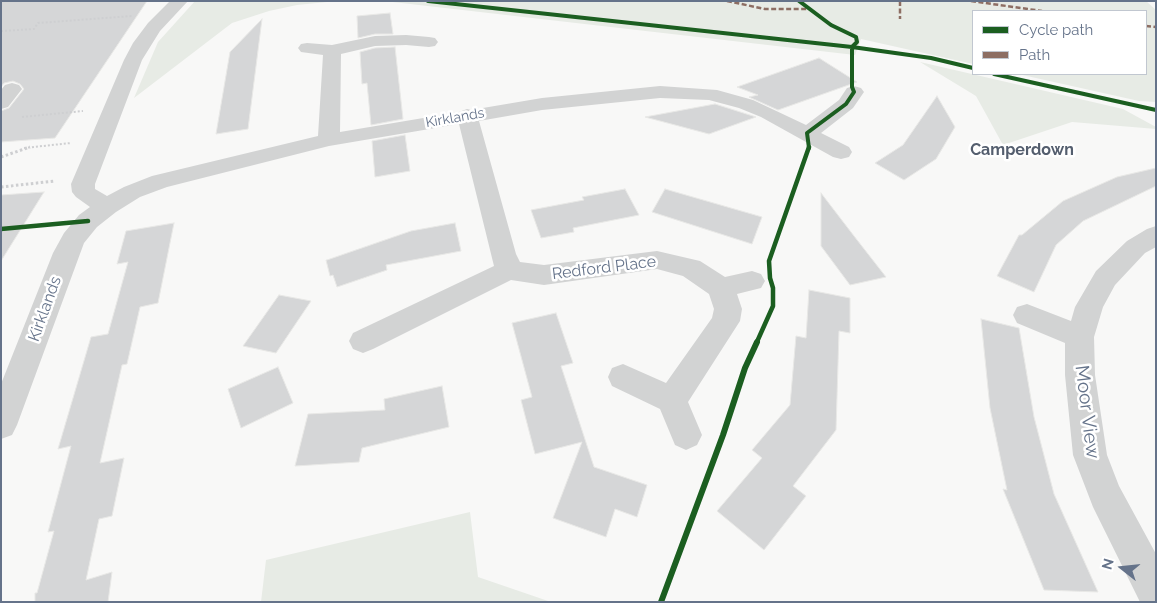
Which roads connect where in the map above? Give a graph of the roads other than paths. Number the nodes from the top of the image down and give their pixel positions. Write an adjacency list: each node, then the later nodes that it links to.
1 (174, 8): 10 (street)
2 (429, 42): 4 (street)
3 (306, 48): 4 (street)
4 (332, 50): 8 (street)
5 (854, 92): 7 (street)
6 (467, 116): 7 (street, Kirklands); 8 (street, Kirklands); 12 (street)
7 (806, 133): 9 (street, Kirklands)
8 (330, 140): 10 (street, Kirklands)
9 (841, 152)
10 (108, 206): 20 (street, Kirklands)
11 (1156, 235): 16 (street, Moor View)
12 (511, 269): 14 (street, Redford Place); 17 (street)
13 (752, 281): 14 (street)
14 (721, 288): 19 (street)
15 (1027, 315): 16 (street)
16 (1080, 336): 22 (street, Moor View)
17 (363, 341)
18 (623, 377): 19 (street)
19 (672, 400): 21 (street)
20 (1, 425)
21 (686, 435)
22 (1156, 593)

